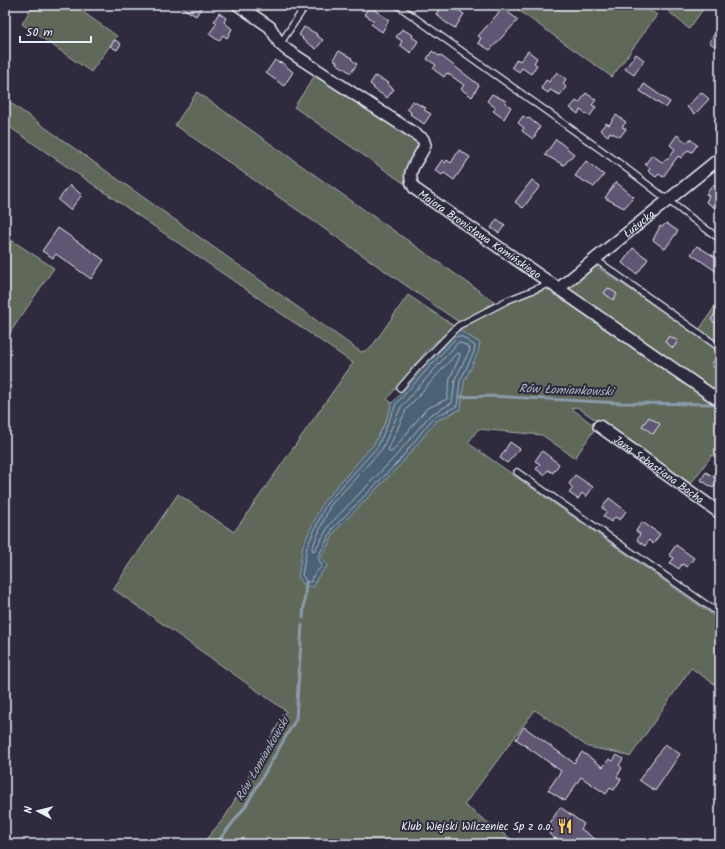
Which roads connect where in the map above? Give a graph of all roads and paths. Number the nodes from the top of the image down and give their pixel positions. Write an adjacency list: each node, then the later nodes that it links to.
1 (238, 5): 4 (street, Majora Bronisława Kamińskiego)
2 (306, 5): 4 (lane)
3 (397, 5): 6 (lane)
4 (280, 44): 9 (street, Majora Bronisława Kamińskiego)
5 (720, 158): 6 (street, Łużycka)
6 (667, 199): 7 (lane); 8 (street, Łużycka)
7 (720, 239)
8 (595, 258): 9 (street, Łużycka); 10 (lane)
9 (554, 286): 11 (lane); 12 (street, Majora Bronisława Kamińskiego)
10 (720, 348)
11 (400, 388)
12 (720, 401)
13 (599, 426): 15 (street, Jana Sebastiana Bacha)
14 (517, 472): 16 (lane)
15 (720, 512)
16 (720, 614)

